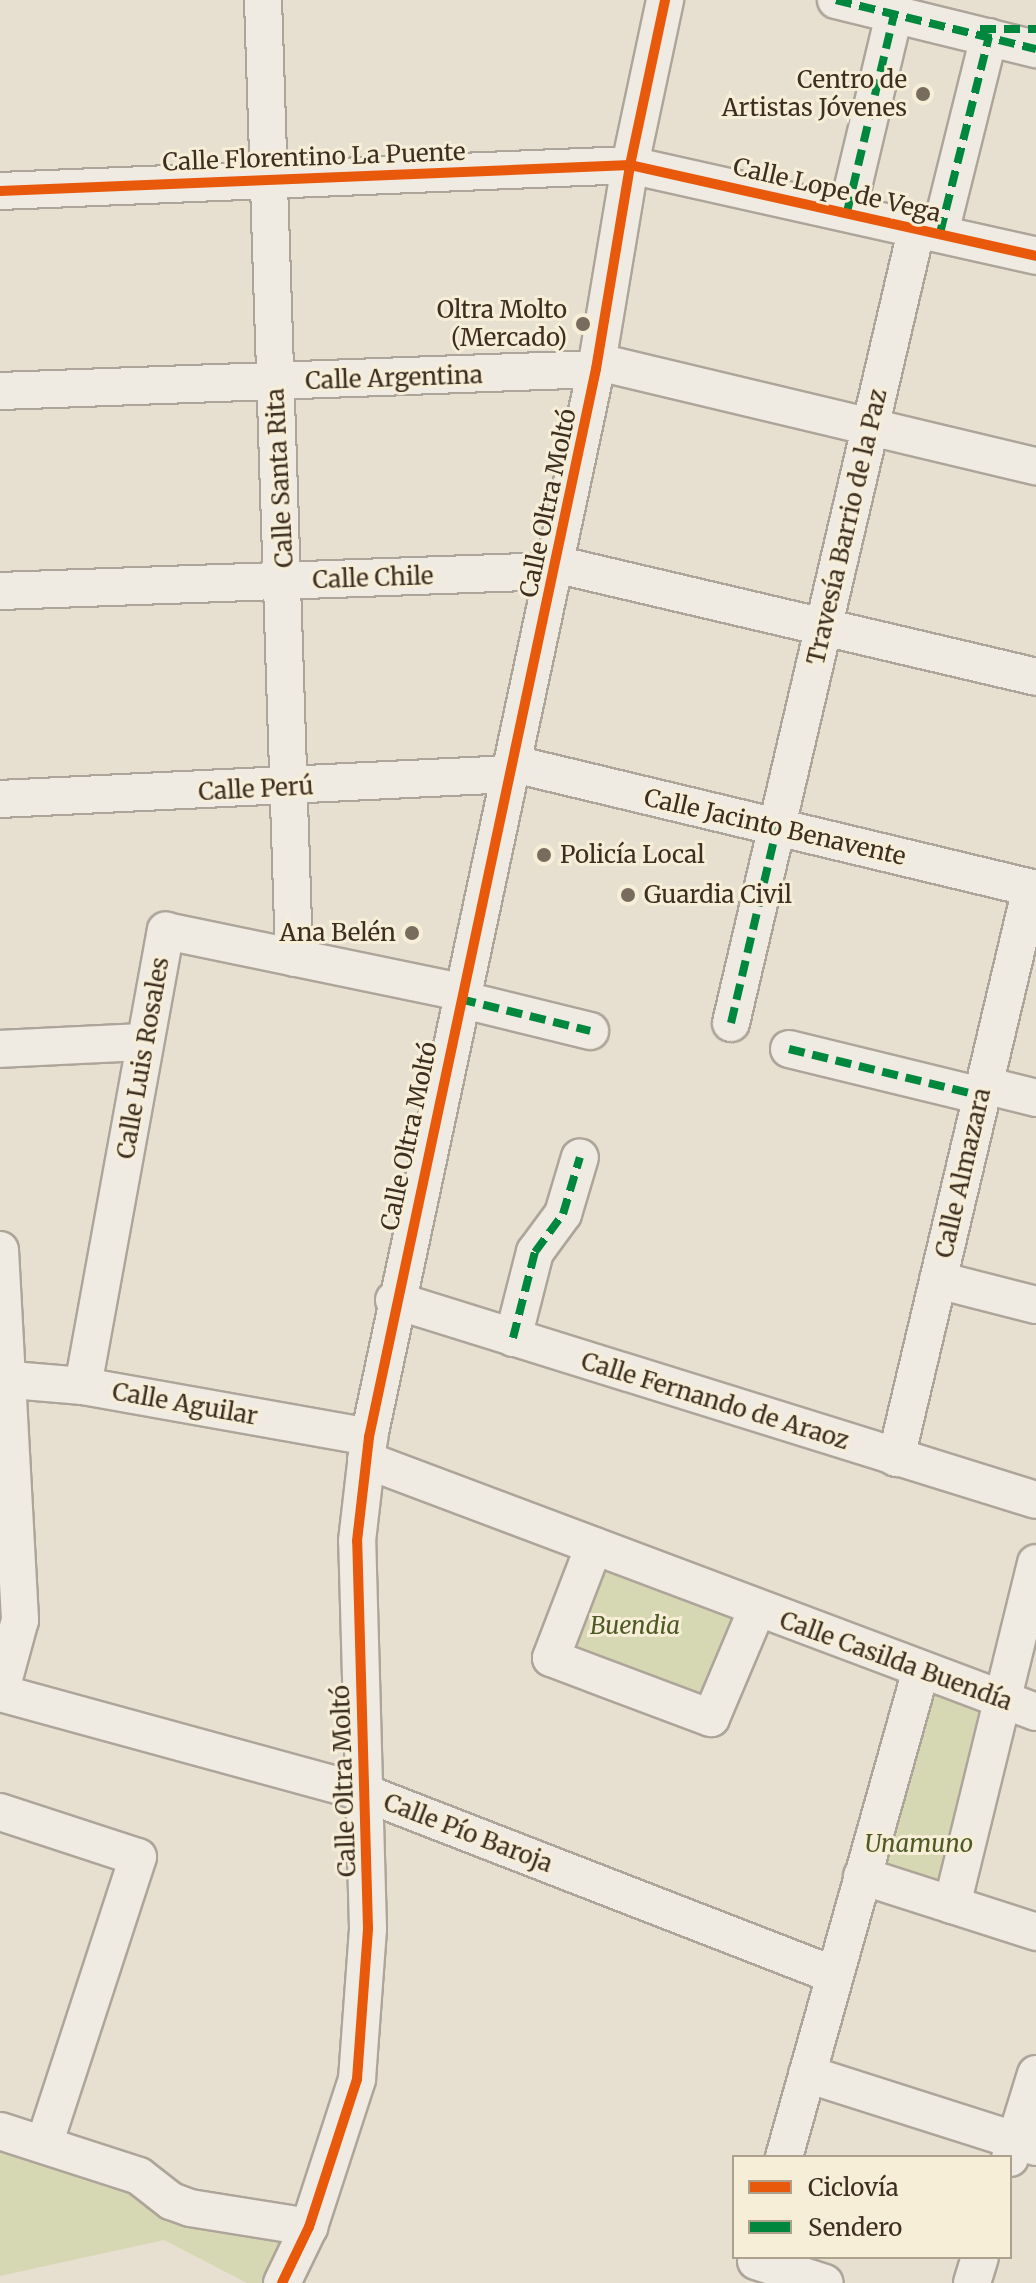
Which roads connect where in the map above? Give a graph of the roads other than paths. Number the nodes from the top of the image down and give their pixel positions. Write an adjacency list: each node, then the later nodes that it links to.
1 (263, 0): 9 (street, Calle Santa Rita)
2 (665, 0): 8 (street, Calle Oltra Moltó)
3 (836, 0): 4 (street)
4 (894, 14): 6 (street); 11 (street)
5 (1036, 29): 6 (street)
6 (972, 33): 7 (street); 12 (street, Travesía Barrio de la Paz)
7 (1036, 49)
8 (630, 165): 9 (street, Calle Florentino La Puente); 11 (street, Calle Lope de Vega); 14 (street, Calle Oltra Moltó)
9 (270, 178): 10 (street, Calle Florentino La Puente); 15 (street, Calle Santa Rita)
10 (0, 191)
11 (847, 212): 12 (street, Calle Lope de Vega)
12 (929, 230): 13 (street, Calle Lope de Vega); 17 (street, Travesía Barrio de la Paz)
13 (1036, 256)
14 (597, 366): 15 (street, Calle Argentina); 17 (street, Calle Argentina); 19 (street, Calle Oltra Moltó)
15 (275, 383): 16 (street, Calle Argentina); 20 (street, Calle Santa Rita)
16 (0, 391)
17 (870, 425): 18 (street, Calle Argentina); 22 (street, Travesía Barrio de la Paz)
18 (1036, 466)
19 (554, 568): 20 (street, Calle Chile); 22 (street, Calle Chile); 24 (street, Calle Oltra Moltó)
20 (285, 581): 21 (street, Calle Chile); 25 (street, Calle Santa Rita)
21 (0, 591)
22 (826, 627): 23 (street, Calle Chile); 27 (street, Travesía Barrio de la Paz)
23 (1036, 677)
24 (512, 769): 25 (street, Calle Perú); 27 (street, Calle Jacinto Benavente); 30 (street, Calle Oltra Moltó)
25 (291, 787): 26 (street, Calle Perú); 29 (street, Calle Santa Rita)
26 (0, 799)
27 (777, 827): 28 (street, Calle Jacinto Benavente); 31 (street, Travesía Barrio de la Paz)
28 (1034, 889): 36 (street, Calle Almazara)
29 (294, 957): 30 (street, Calle Luis Rosales); 33 (street, Calle Luis Rosales)
30 (460, 996): 32 (street, Calle Luis Rosales); 41 (street, Calle Oltra Moltó)
31 (731, 1023)
32 (590, 1031)
33 (145, 1042): 34 (street); 45 (street, Calle Luis Rosales)
34 (0, 1049)
35 (789, 1049): 36 (street)
36 (983, 1091): 37 (street); 40 (street, Calle Almazara)
37 (1036, 1098)
38 (580, 1157): 43 (street)
39 (0, 1250): 44 (street)
40 (938, 1280): 42 (street); 47 (street, Calle Almazara)
41 (394, 1300): 43 (street, Calle Fernando de Araoz); 46 (street, Calle Oltra Moltó)
42 (1036, 1305)
43 (513, 1338): 47 (street, Calle Fernando de Araoz)
44 (4, 1379): 45 (street, Calle Aguilar); 51 (street)
45 (83, 1386): 46 (street, Calle Aguilar)
46 (367, 1448): 49 (street, Calle Casilda Buendía); 57 (street, Calle Oltra Moltó)
47 (896, 1458): 48 (street, Calle Fernando de Araoz)
48 (1036, 1500)
49 (594, 1546): 52 (street, Calle Casilda Buendía); 52 (street, Calle Casilda Buendía)
50 (1036, 1563): 55 (street)
51 (10, 1589): 54 (street)
52 (757, 1609): 53 (street, Calle Casilda Buendía)
53 (921, 1670): 55 (street, Calle Casilda Buendía); 59 (street)
54 (0, 1693): 57 (street, Calle Pío Baroja)
55 (1002, 1700): 56 (street, Calle Casilda Buendía); 60 (street)
56 (1036, 1712)
57 (365, 1793): 62 (street, Calle Pío Baroja); 69 (street, Calle Oltra Moltó)
58 (0, 1812): 66 (street)
59 (862, 1876): 60 (street); 62 (street)
60 (952, 1905): 61 (street)
61 (1036, 1932)
62 (834, 1975): 63 (street)
63 (807, 2074): 67 (street); 68 (street)
64 (1036, 2074): 67 (street)
65 (0, 2131): 66 (street)
66 (44, 2144): 69 (street)
67 (1021, 2149)
68 (785, 2155)
69 (309, 2227): 72 (street, Calle Oltra Moltó)
70 (979, 2259): 74 (street)
71 (754, 2267): 73 (street)
72 (282, 2283)
73 (825, 2283)
74 (972, 2283)

